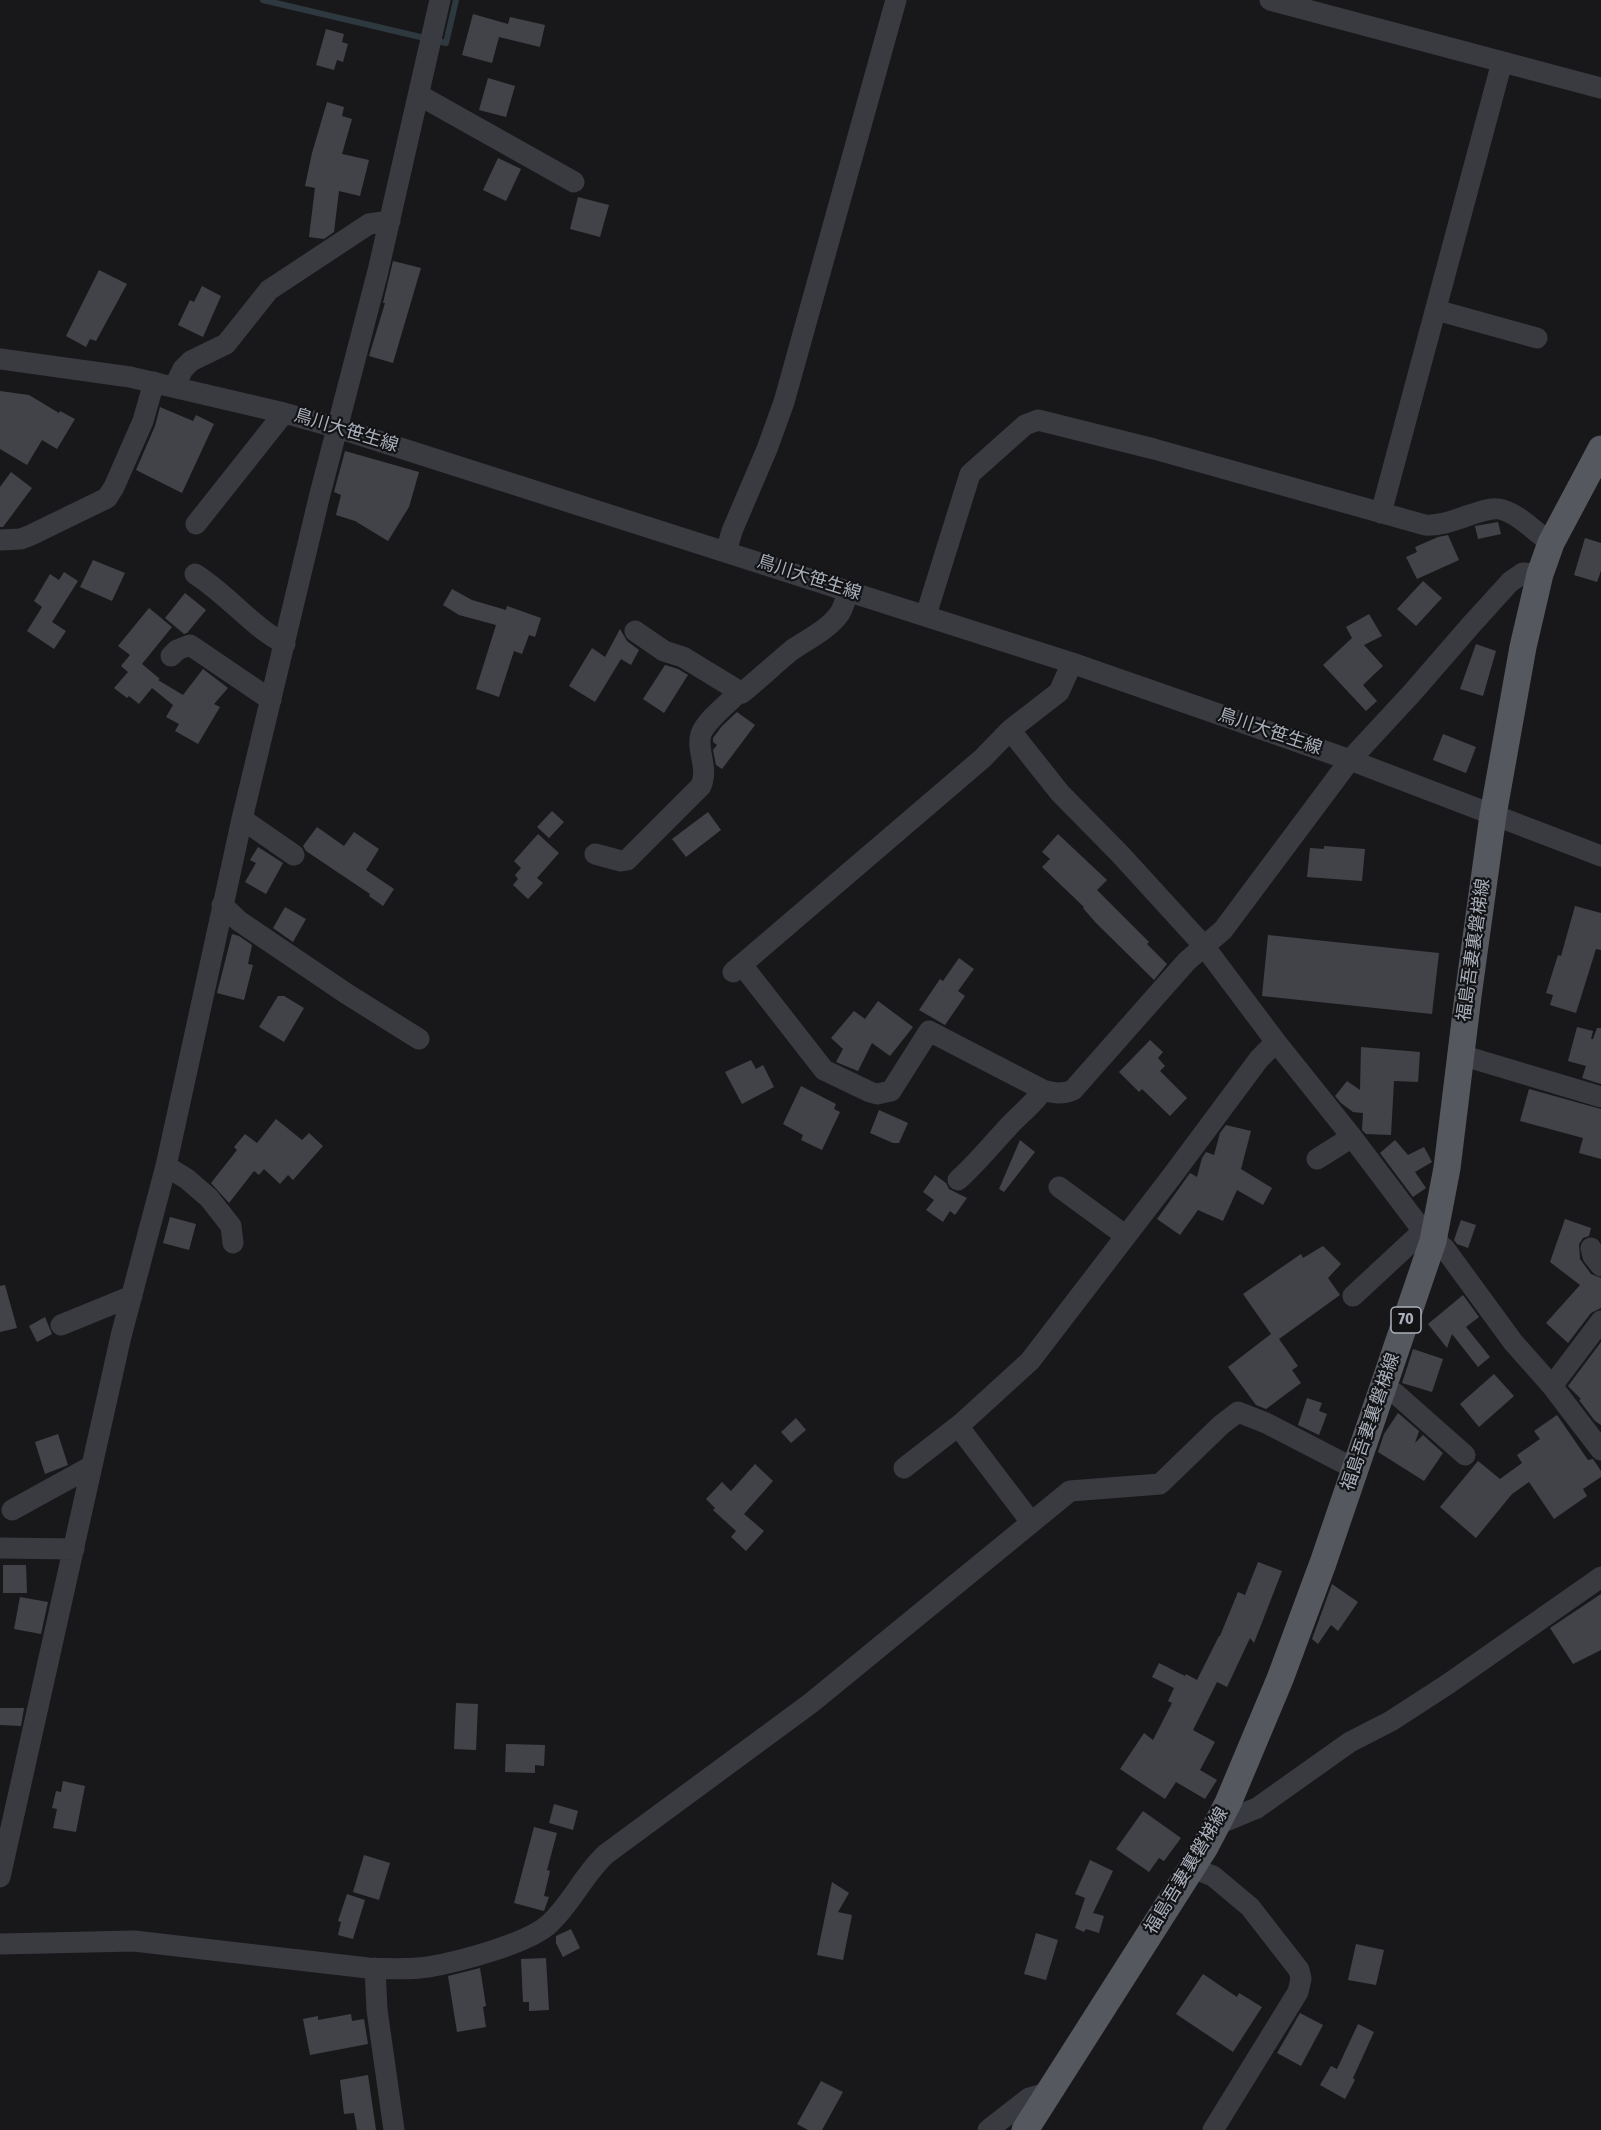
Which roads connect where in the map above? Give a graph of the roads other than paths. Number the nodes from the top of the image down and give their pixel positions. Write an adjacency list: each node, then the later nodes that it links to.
1 (440, 0): 6 (street)
2 (896, 0): 20 (street)
3 (1270, 0): 4 (street)
4 (1502, 62): 5 (street); 9 (street)
5 (1601, 88)
6 (419, 95): 7 (street); 8 (street)
7 (574, 182)
8 (390, 221): 12 (street); 14 (street)
9 (1436, 310): 10 (street); 16 (street)
10 (1536, 338)
11 (0, 359): 12 (street, 鳥川大笹生線)
12 (164, 385): 13 (street, 鳥川大笹生線); 18 (street)
13 (284, 413): 14 (street, 鳥川大笹生線); 17 (street)
14 (338, 428): 20 (street, 鳥川大笹生線); 26 (street)
15 (1601, 449): 19 (main road, 福島吾妻裏磐梯線 / 70)
16 (1381, 513): 19 (street); 24 (street)
17 (196, 524)
18 (0, 540)
19 (1551, 543): 22 (main road, 福島吾妻裏磐梯線 / 70)
20 (726, 552): 23 (street, 鳥川大笹生線)
21 (195, 573): 26 (street)
22 (1540, 574): 32 (street); 33 (main road, 福島吾妻裏磐梯線 / 70)
23 (848, 591): 24 (street, 鳥川大笹生線); 29 (street)
24 (926, 615): 28 (street, 鳥川大笹生線)
25 (635, 631): 29 (street)
26 (285, 644): 30 (street)
27 (171, 656): 30 (street)
28 (1072, 663): 31 (street); 32 (street, 鳥川大笹生線)
29 (739, 692): 35 (street)
30 (271, 700): 34 (street)
31 (1010, 730): 39 (street); 43 (street)
32 (1350, 760): 33 (street, 鳥川大笹生線); 39 (street)
33 (1493, 815): 37 (street, 鳥川大笹生線); 42 (main road, 福島吾妻裏磐梯線 / 70)
34 (242, 819): 36 (street); 38 (street)
35 (595, 854)
36 (294, 855)
37 (1601, 856)
38 (222, 905): 40 (street); 47 (street)
39 (1204, 946): 41 (street); 43 (street)
40 (419, 1039)
41 (1276, 1042): 45 (street); 50 (street)
42 (1461, 1055): 44 (street); 51 (main road, 福島吾妻裏磐梯線 / 70)
43 (1043, 1090): 48 (street)
44 (1601, 1097)
45 (1352, 1137): 46 (street); 51 (street)
46 (1317, 1159)
47 (166, 1166): 52 (street); 53 (street)
48 (958, 1180)
49 (1059, 1187): 50 (street)
50 (1125, 1236): 59 (street)
51 (1428, 1236): 54 (street); 57 (street); 58 (main road, 福島吾妻裏磐梯線 / 70)
52 (233, 1243)
53 (132, 1296): 56 (street); 62 (street)
54 (1353, 1296)
55 (1601, 1321): 57 (street)
56 (61, 1325)
57 (1552, 1386): 60 (street)
58 (1382, 1387): 61 (street); 64 (main road, 福島吾妻裏磐梯線 / 70)
59 (958, 1426): 63 (street); 66 (street)
60 (1601, 1450)
61 (1465, 1455)
62 (92, 1466): 65 (street); 68 (street)
63 (904, 1468)
64 (1355, 1468): 66 (street); 70 (main road, 福島吾妻裏磐梯線 / 70)
65 (12, 1510)
66 (1031, 1522): 74 (street)
67 (0, 1548): 68 (street)
68 (74, 1549): 72 (street)
69 (1601, 1577): 70 (street)
70 (1216, 1825): 71 (main road, 福島吾妻裏磐梯線 / 70)
71 (1192, 1868): 75 (main road, 福島吾妻裏磐梯線 / 70); 79 (street)
72 (0, 1877)
73 (0, 1944): 74 (street)
74 (375, 1968): 76 (street)
75 (1050, 2092): 77 (street); 78 (main road, 福島吾妻裏磐梯線 / 70)
76 (394, 2130)
77 (988, 2130)
78 (1025, 2130)
79 (1213, 2130)

